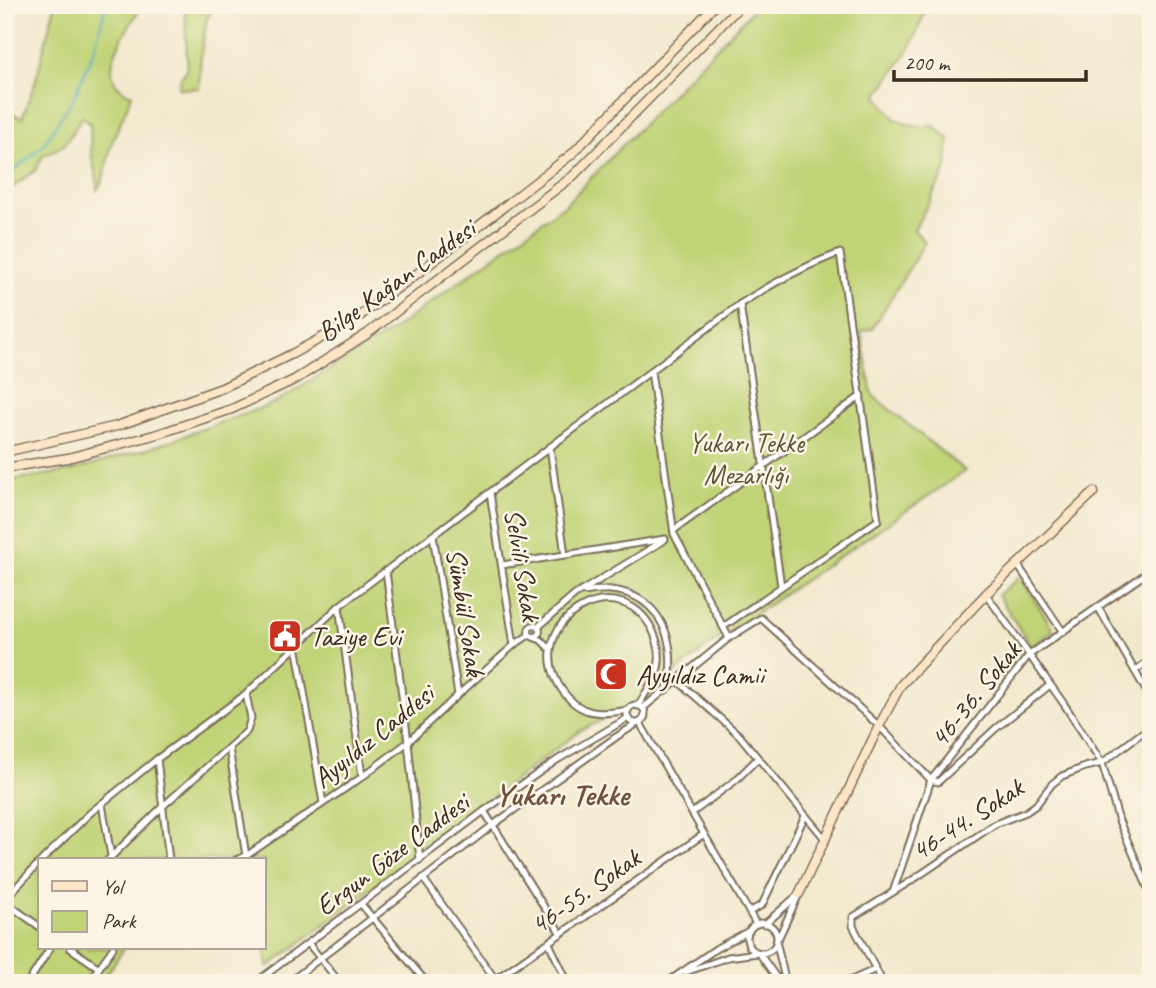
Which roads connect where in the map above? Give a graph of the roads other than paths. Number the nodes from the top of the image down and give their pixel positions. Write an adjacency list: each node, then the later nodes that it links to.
1 (715, 5): 7 (main road, Bilge Kağan Caddesi)
2 (741, 5): 9 (main road, Bilge Kağan Caddesi)
3 (740, 304): 4 (street); 5 (street); 8 (street)
4 (651, 371): 6 (street); 12 (street)
5 (861, 396): 8 (street, Ayyıldız Caddesi); 20 (street)
6 (550, 447): 10 (street); 15 (street)
7 (5, 452)
8 (764, 465): 12 (street, Ayyıldız Caddesi); 20 (street)
9 (5, 468)
10 (490, 492): 13 (street); 17 (street, Selvili Sokak)
11 (1094, 492): 16 (main road)
12 (674, 532): 14 (street, Ayyıldız Caddesi); 25 (street)
13 (433, 536): 19 (street); 41 (street, Sümbül Sokak)
14 (665, 539): 15 (street); 21 (street, Ayyıldız Caddesi)
15 (565, 555): 17 (street)
16 (1017, 564): 22 (main road); 26 (street)
17 (502, 565): 31 (street, Selvili Sokak)
18 (1151, 570): 24 (street, 46-36. Sokak)
19 (386, 571): 23 (street); 49 (street)
20 (781, 586): 25 (street)
21 (581, 592): 27 (street, Ayyıldız Caddesi); 36 (street)
22 (986, 594): 33 (street); 47 (main road)
23 (339, 606): 30 (street); 58 (street)
24 (1098, 607): 26 (street, 46-36. Sokak); 35 (street)
25 (723, 627): 29 (street)
26 (1063, 632): 33 (street, 46-36. Sokak)
27 (535, 633): 28 (street); 31 (street, Ayyıldız Caddesi); 32 (street)
28 (555, 635): 32 (street); 43 (street)
29 (729, 638): 37 (street); 47 (street)
30 (296, 645): 40 (street); 60 (street)
31 (514, 645): 41 (street, Ayyıldız Caddesi)
32 (551, 652): 44 (street)
33 (1029, 655): 38 (street); 59 (street, 46-36. Sokak)
34 (1151, 659): 35 (street)
35 (1135, 671): 42 (street)
36 (671, 675): 37 (street); 39 (street)
37 (677, 681): 39 (street); 52 (street)
38 (1051, 685): 55 (street); 59 (street)
39 (667, 690): 43 (street)
40 (246, 694): 50 (street); 53 (street)
41 (458, 695): 49 (street, Ayyıldız Caddesi)
42 (1151, 699)
43 (640, 707): 44 (street); 46 (street)
44 (628, 710): 45 (street)
45 (628, 718): 46 (street); 51 (street, Ergun Göze Caddesi)
46 (639, 723): 56 (street, Ergun Göze Caddesi); 64 (street)
47 (879, 726): 59 (street); 68 (main road)
48 (1151, 726): 55 (street, 46-44. Sokak)
49 (408, 742): 58 (street, Ayyıldız Caddesi); 75 (street)
50 (229, 748): 62 (street); 69 (street)
51 (570, 752): 54 (street, Ergun Göze Caddesi); 56 (street)
52 (758, 758): 64 (street); 65 (street)
53 (157, 759): 61 (street); 62 (street)
54 (557, 760): 57 (street); 63 (street, Ergun Göze Caddesi)
55 (1102, 763): 78 (street, 46-44. Sokak); 80 (street)
56 (578, 764): 57 (street, Ergun Göze Caddesi)
57 (565, 773): 66 (street, Ergun Göze Caddesi)
58 (362, 776): 60 (street, Ayyıldız Caddesi)
59 (931, 780): 78 (street, 46-36. Sokak)
60 (323, 803): 69 (street, Ayyıldız Caddesi)
61 (102, 804): 70 (street); 71 (street)
62 (162, 807): 72 (street); 73 (street)
63 (484, 811): 66 (street); 75 (street, Ergun Göze Caddesi)
64 (692, 813): 67 (street)
65 (805, 816): 68 (street); 83 (street)
66 (493, 825): 77 (street, Ergun Göze Caddesi); 89 (street)
67 (704, 834): 83 (street); 89 (street, 46-55. Sokak)
68 (826, 840): 79 (main road)
69 (246, 856): 74 (street, Ayyıldız Caddesi)
70 (44, 858)
71 (110, 858)
72 (111, 858)
73 (169, 858)
74 (241, 858)
75 (420, 860): 82 (street, Ergun Göze Caddesi)
76 (38, 864): 81 (street)
77 (423, 878): 84 (street, Ergun Göze Caddesi); 101 (street)
78 (893, 892): 99 (street, 46-44. Sokak)
79 (799, 894): 86 (street); 90 (street)
80 (1151, 895)
81 (5, 901): 87 (street)
82 (360, 904): 84 (street); 91 (street, Ergun Göze Caddesi)
83 (749, 912): 85 (street)
84 (373, 917): 97 (street, Ergun Göze Caddesi); 107 (street)
85 (756, 924): 86 (street); 88 (street)
86 (765, 924): 90 (street)
87 (38, 926)
88 (749, 931): 96 (street); 100 (street)
89 (561, 934): 92 (street, 46-55. Sokak)
90 (777, 941): 96 (street); 112 (street)
91 (308, 943): 97 (street); 104 (street, Ergun Göze Caddesi)
92 (549, 943): 101 (street, 46-55. Sokak); 108 (street)
93 (49, 950): 102 (street)
94 (73, 950): 98 (street)
95 (112, 950): 98 (street)
96 (758, 953): 100 (street); 111 (street)
97 (320, 959): 105 (street, Ergun Göze Caddesi); 106 (street)
98 (99, 968): 103 (street)
99 (876, 969): 113 (street); 114 (street)
100 (676, 976): 109 (street); 110 (street)
101 (492, 981)
102 (28, 983)
103 (88, 983)
104 (256, 983)
105 (288, 983)
106 (340, 983)
107 (427, 983)
108 (568, 983)
109 (666, 983)
110 (680, 983)
111 (780, 983)
112 (786, 983)
113 (845, 983)
114 (883, 983)

